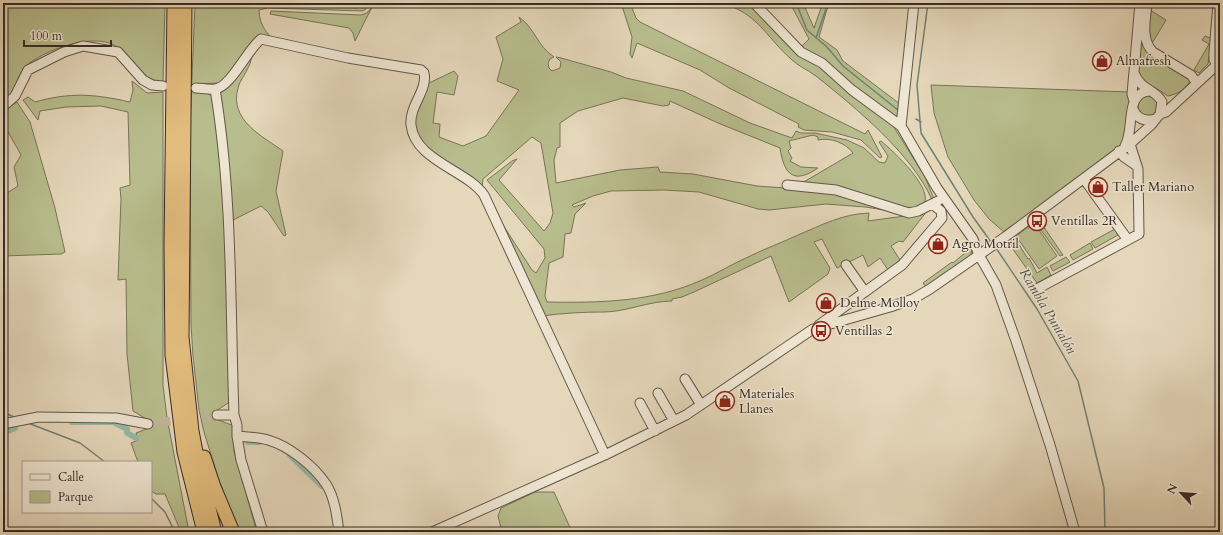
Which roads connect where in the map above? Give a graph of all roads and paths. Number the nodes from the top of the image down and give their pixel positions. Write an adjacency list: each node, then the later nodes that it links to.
1 (174, 3): 45 (highway)
2 (185, 3): 34 (highway)
3 (754, 3): 21 (street)
4 (914, 3): 21 (street)
5 (1140, 3): 8 (street)
6 (1147, 3): 8 (street)
7 (1218, 3): 9 (street)
8 (1141, 35): 10 (street); 11 (street)
9 (1219, 63): 11 (street)
10 (1134, 72): 15 (street); 19 (street)
11 (1196, 82): 16 (street)
12 (163, 86): 18 (street)
13 (196, 88): 14 (street)
14 (215, 90): 40 (street); 47 (street)
15 (1149, 91): 17 (street); 19 (street)
16 (1182, 95): 17 (street); 20 (street)
17 (1160, 98): 20 (street)
18 (3, 104)
19 (1134, 105): 20 (street); 22 (street)
20 (1158, 116): 22 (street)
21 (901, 126): 26 (street)
22 (1125, 147): 23 (street); 23 (street); 24 (street)
23 (1137, 167): 28 (street)
24 (1084, 179): 28 (street); 29 (street)
25 (786, 185): 27 (street)
26 (944, 198): 27 (street); 29 (street)
27 (932, 204): 32 (street)
28 (1128, 240): 31 (street)
29 (980, 254): 33 (street); 55 (street)
30 (846, 265): 32 (street)
31 (1037, 289)
32 (865, 292): 33 (street)
33 (814, 329): 38 (street)
34 (185, 379): 50 (highway); 51 (highway)
35 (685, 379): 38 (street)
36 (658, 394): 41 (street)
37 (640, 403): 44 (street)
38 (701, 405): 41 (street)
39 (217, 415): 40 (street)
40 (234, 415): 46 (street)
41 (674, 421): 44 (street)
42 (3, 424): 43 (street)
43 (148, 424)
44 (655, 430): 47 (street)
45 (181, 432): 48 (highway); 49 (highway)
46 (237, 436): 52 (street); 53 (street)
47 (605, 455): 54 (street)
48 (195, 532)
49 (204, 532)
50 (215, 532)
51 (233, 532)
52 (263, 532)
53 (339, 532)
54 (432, 532)
55 (1075, 532)

